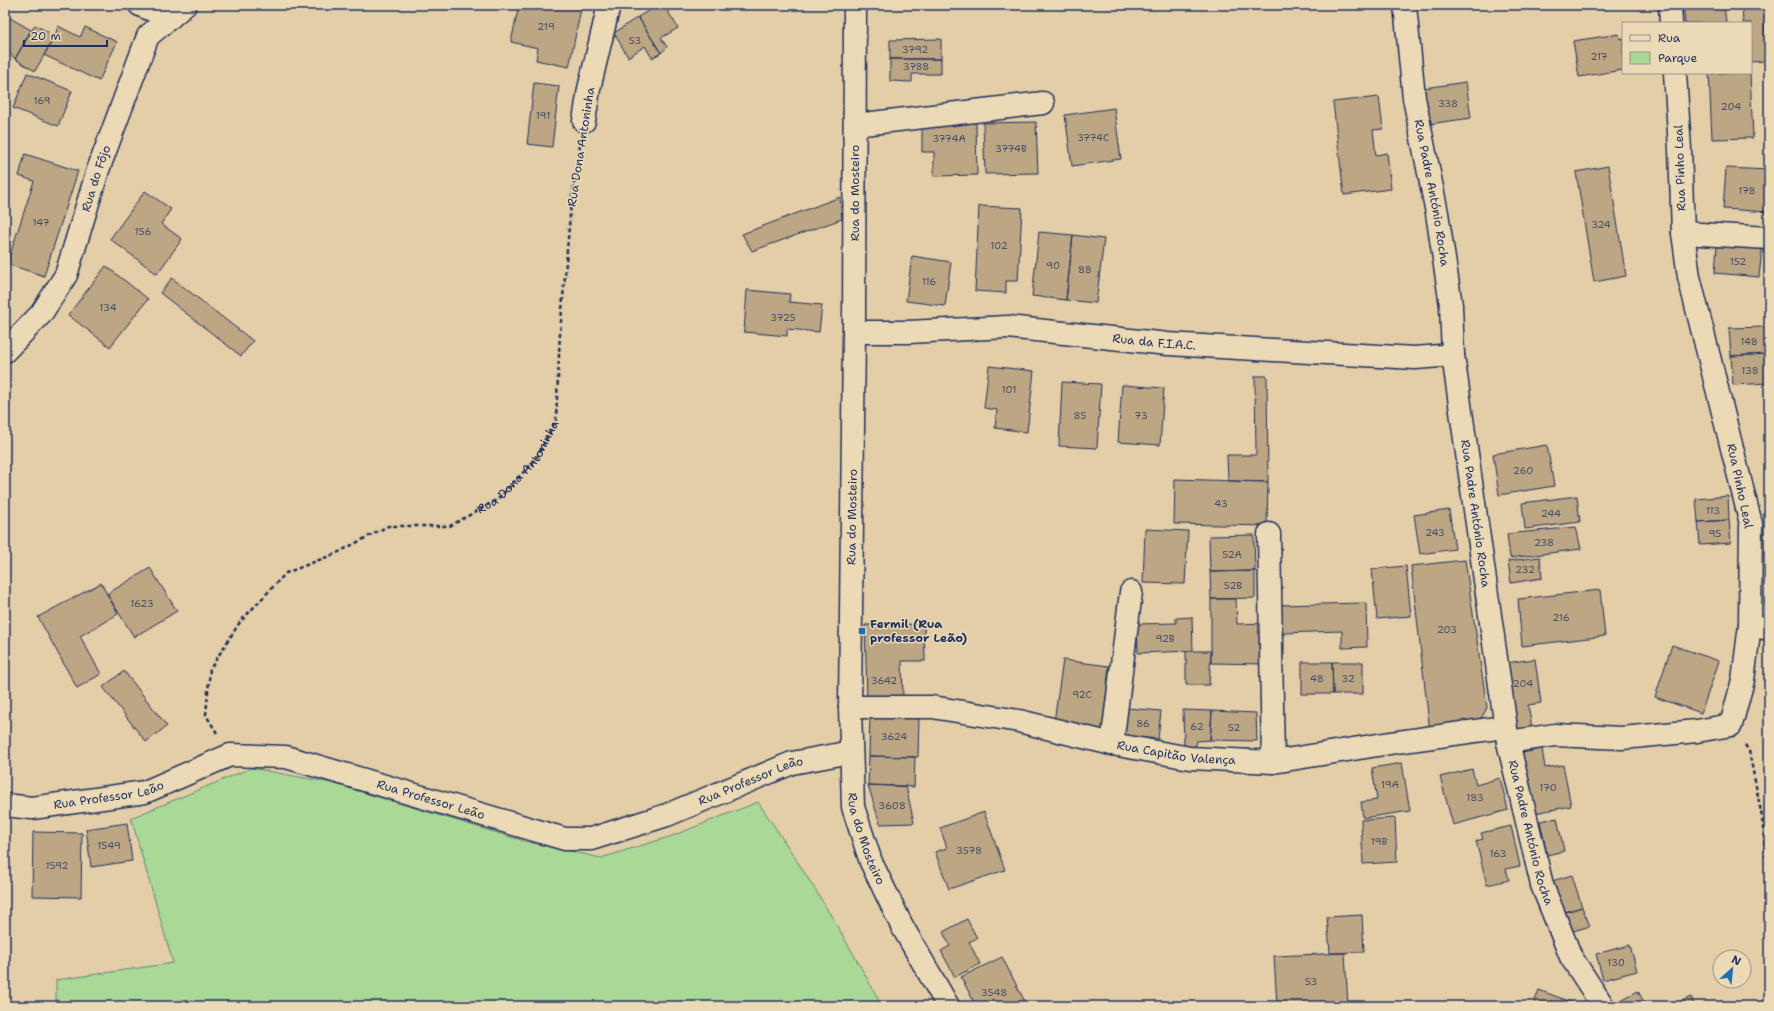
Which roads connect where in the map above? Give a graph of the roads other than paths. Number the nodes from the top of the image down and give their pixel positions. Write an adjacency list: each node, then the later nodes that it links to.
1 (140, 5): 6 (street)
2 (609, 5): 10 (street, Rua Dona Antoninha)
3 (854, 5): 11 (street, Rua do Mosteiro)
4 (1406, 5): 16 (street, Rua Padre António Rocha)
5 (1670, 5): 7 (street)
6 (178, 11): 15 (street, Rua do Fôjo)
7 (1672, 22)
8 (1675, 74): 12 (street, Rua Pinho Leal)
9 (1043, 103): 11 (street)
10 (584, 120)
11 (855, 125): 14 (street, Rua do Mosteiro)
12 (1683, 233): 13 (street); 19 (street, Rua Pinho Leal)
13 (1769, 238)
14 (854, 332): 16 (street, Rua da F.I.A.C.); 20 (street, Rua do Mosteiro)
15 (5, 351)
16 (1453, 355): 21 (street, Rua Padre António Rocha)
17 (1269, 534): 24 (street)
18 (1131, 592): 22 (street)
19 (1759, 627): 21 (street, Rua Pinho Leal)
20 (850, 707): 22 (street, Rua Capitão Valença); 23 (street, Rua do Mosteiro)
21 (1506, 735): 24 (street, Rua Capitão Valença); 27 (street, Rua Padre António Rocha)
22 (1112, 744): 24 (street, Rua Capitão Valença)
23 (851, 752): 25 (street, Rua Professor Leão); 26 (street, Rua do Mosteiro)
24 (1273, 762)
25 (5, 805)
26 (948, 1006)
27 (1603, 1006)

